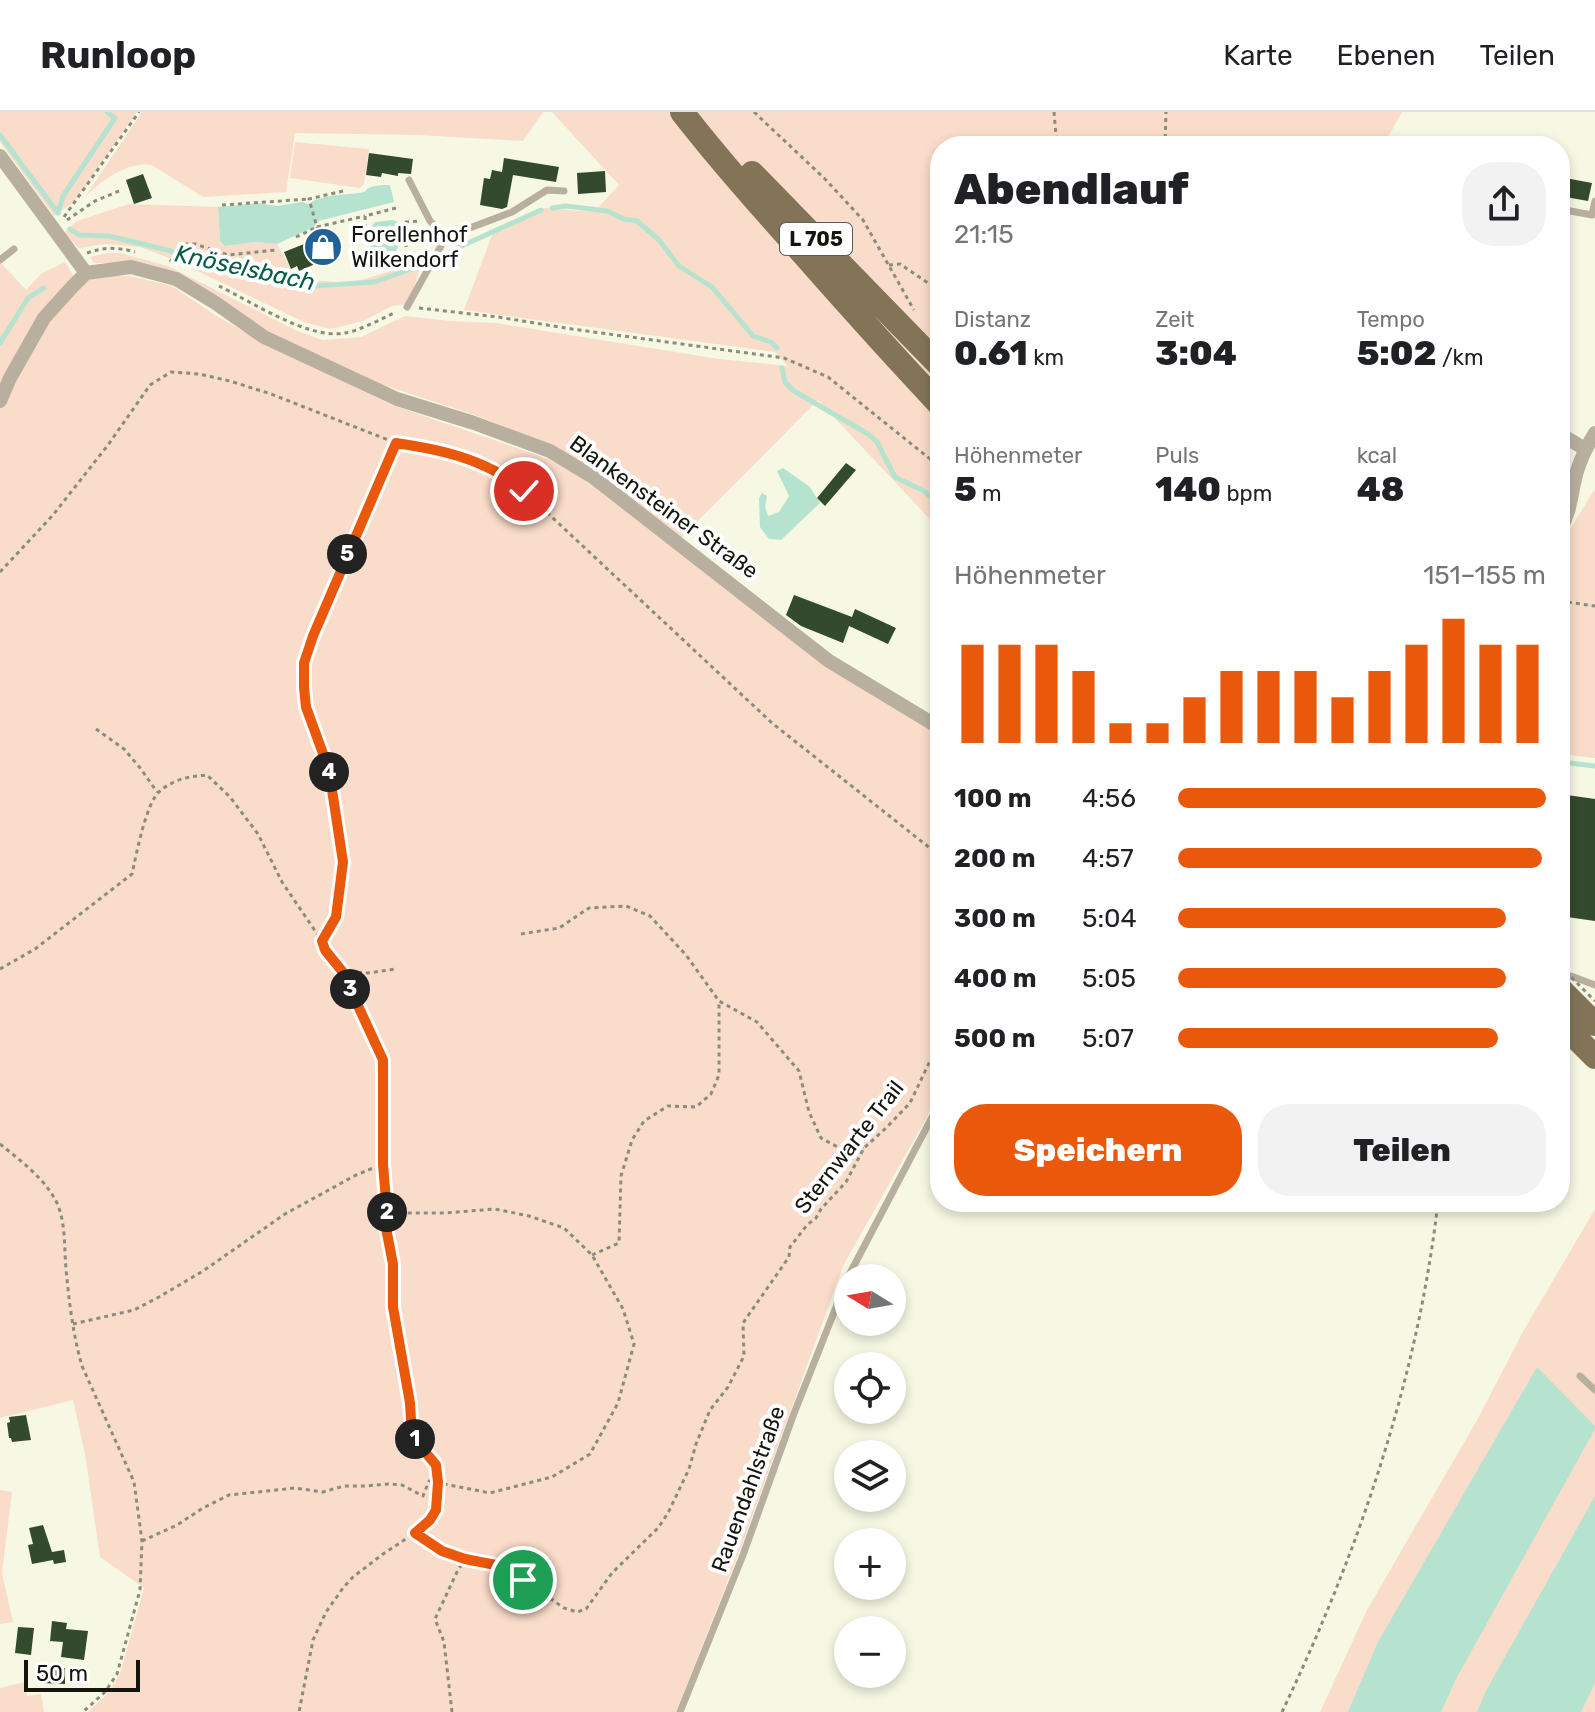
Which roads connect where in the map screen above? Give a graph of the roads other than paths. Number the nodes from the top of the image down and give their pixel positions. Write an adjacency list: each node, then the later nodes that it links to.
1 (682, 112): 14 (main road, L 705)
2 (692, 112): 13 (main road, L 705)
3 (0, 156): 11 (street)
4 (409, 180): 8 (lane)
5 (564, 191): 8 (lane)
6 (1595, 201): 7 (lane)
7 (1570, 211)
8 (446, 237): 12 (lane)
9 (14, 249): 10 (lane)
10 (0, 260)
11 (86, 273): 15 (street); 20 (street, Blankensteiner Straße)
12 (407, 307)
13 (930, 356)
14 (930, 395)
15 (0, 401)
16 (1595, 433): 18 (street)
17 (1570, 440): 18 (street)
18 (1585, 449): 19 (street)
19 (1570, 504)
20 (930, 722)
21 (1570, 976): 22 (lane)
22 (1595, 985)
23 (1570, 999): 24 (main road)
24 (1595, 1024)
25 (1570, 1032): 26 (main road)
26 (1595, 1057)
27 (930, 1121): 30 (lane, Rauendahlstraße)
28 (1580, 1376): 29 (lane)
29 (1595, 1390)
30 (680, 1712)

